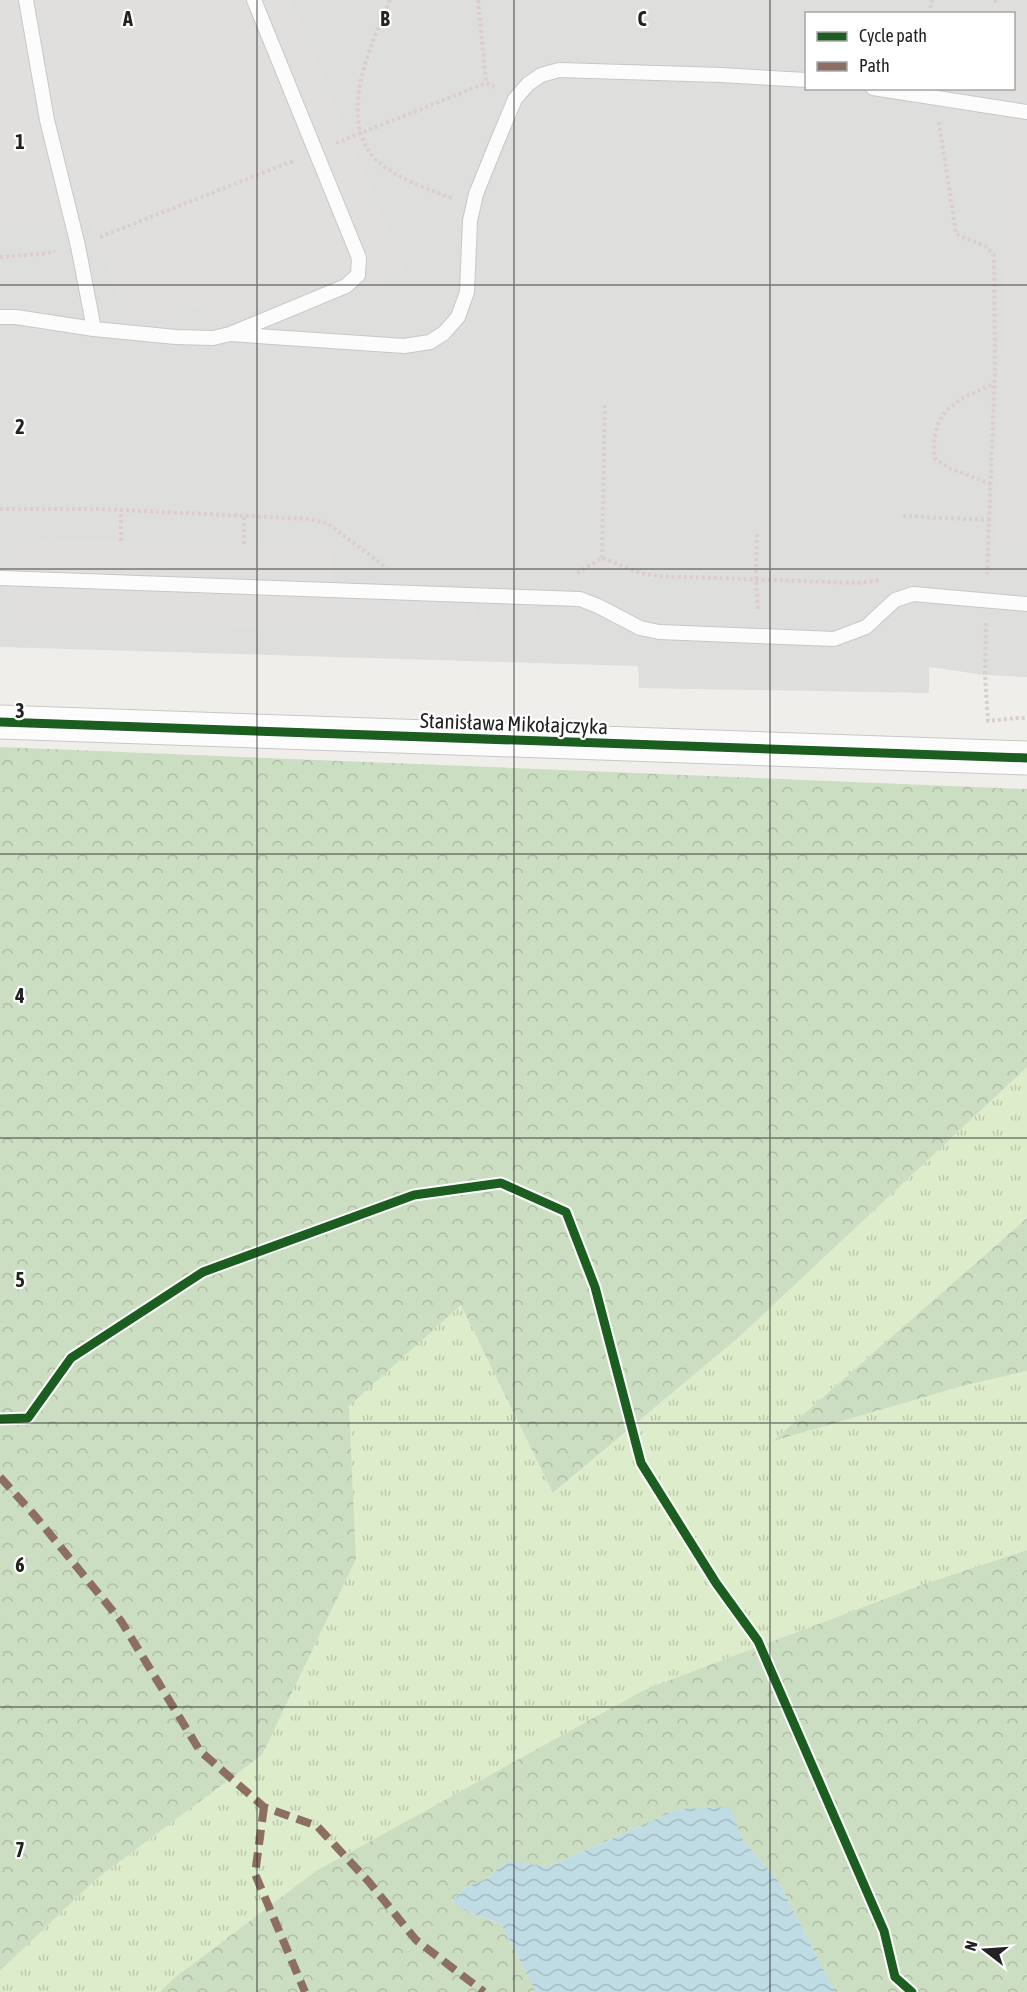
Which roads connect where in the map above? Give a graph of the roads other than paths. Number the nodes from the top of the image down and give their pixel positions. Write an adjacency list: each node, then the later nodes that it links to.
1 (26, 0): 7 (lane)
2 (254, 0): 8 (lane)
3 (805, 80): 8 (lane)
4 (884, 90): 5 (lane)
5 (1027, 112)
6 (0, 317): 7 (lane)
7 (94, 329): 8 (lane)
8 (230, 334)
9 (0, 578): 10 (lane)
10 (1027, 604)
11 (0, 722): 12 (street, Stanisława Mikołajczyka)
12 (1027, 758)

